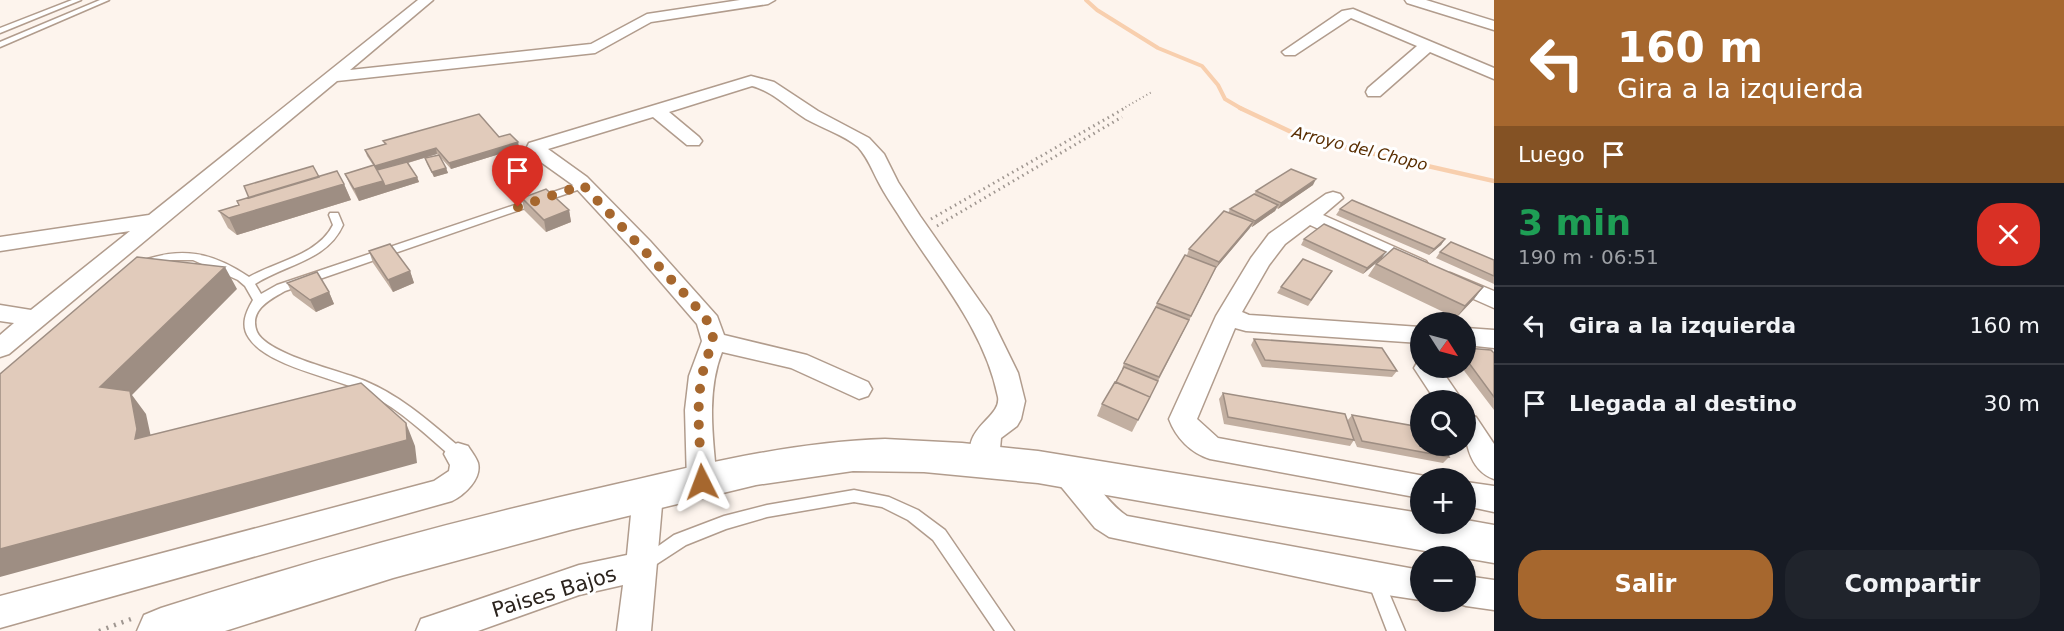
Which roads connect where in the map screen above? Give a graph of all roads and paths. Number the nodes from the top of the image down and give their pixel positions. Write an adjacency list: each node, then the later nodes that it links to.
1 (78, 0): 7 (lane)
2 (106, 0): 8 (lane)
3 (426, 0): 12 (street)
4 (768, 0): 12 (street)
5 (1412, 0): 6 (street)
6 (1494, 26)
7 (0, 31)
8 (0, 45)
9 (1428, 46): 10 (street); 11 (street); 14 (street)
10 (1290, 52)
11 (1494, 74)
12 (332, 77): 22 (street)
13 (1152, 92): 23 (path)
14 (1374, 92)
15 (656, 110): 17 (street); 18 (street); 23 (street)
16 (1122, 117): 23 (path)
17 (693, 141)
18 (583, 185): 27 (lane); 35 (street)
19 (1333, 198): 21 (street)
20 (334, 215): 26 (lane)
21 (1308, 216): 28 (street); 30 (street)
22 (159, 220): 24 (street); 31 (street)
23 (921, 230): 40 (street)
24 (0, 244)
25 (130, 273): 26 (lane)
26 (250, 282): 27 (lane)
27 (259, 300): 39 (lane)
28 (1494, 300)
29 (0, 313): 31 (street)
30 (1228, 316): 32 (street); 44 (street)
31 (36, 320): 36 (street)
32 (1410, 335)
33 (1476, 338): 34 (street)
34 (1494, 339)
35 (714, 341): 37 (street); 43 (street)
36 (0, 348)
37 (860, 389)
38 (1476, 439): 41 (street)
39 (458, 454): 54 (street)
40 (985, 460): 42 (main road); 43 (main road)
41 (1494, 467)
42 (1064, 470): 48 (main road); 50 (street)
43 (702, 482): 45 (main road)
44 (1410, 484)
45 (648, 494): 49 (street); 55 (main road)
46 (1476, 496): 47 (street)
47 (1494, 499)
48 (1494, 544)
49 (642, 566): 56 (street, Paises Bajos); 57 (street); 58 (lane)
50 (1374, 578): 51 (street); 59 (lane)
51 (1410, 583)
52 (1476, 592): 53 (street)
53 (1494, 595)
54 (0, 612)
55 (161, 631)
56 (433, 631)
57 (634, 631)
58 (1005, 631)
59 (1395, 631)

